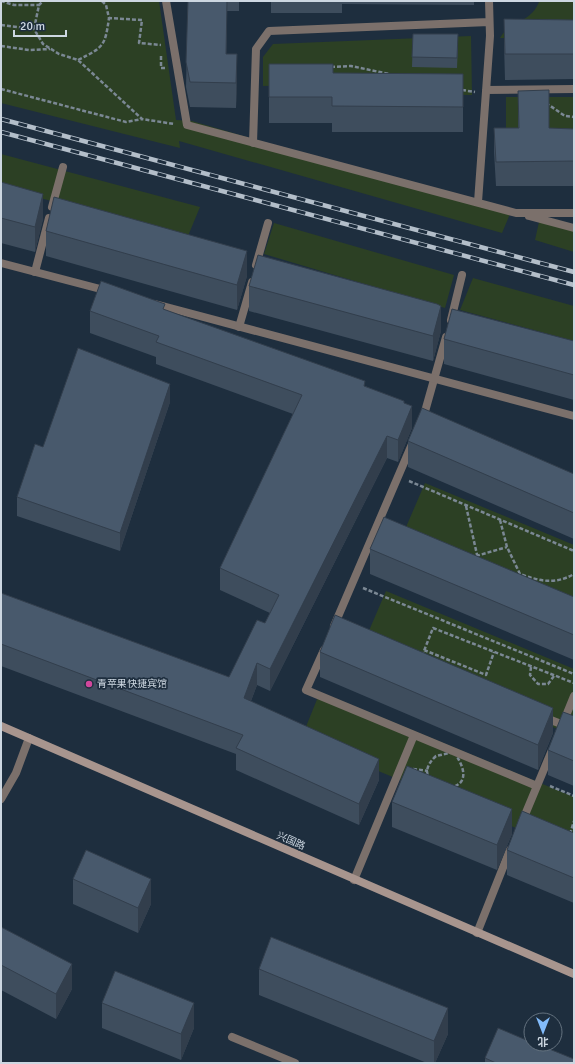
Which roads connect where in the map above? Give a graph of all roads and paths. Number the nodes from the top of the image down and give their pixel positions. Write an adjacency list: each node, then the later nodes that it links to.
1 (1, 1): 6 (path)
2 (43, 1): 6 (path)
3 (102, 1): 7 (path)
4 (166, 1): 14 (street)
5 (489, 1): 8 (street)
6 (40, 4): 10 (path)
7 (109, 18): 13 (path); 14 (path)
8 (490, 22): 20 (street); 25 (street)
9 (1, 25): 10 (path)
10 (34, 30): 12 (path)
11 (1, 46): 12 (path)
12 (52, 49): 13 (path)
13 (78, 60): 23 (path)
14 (177, 68): 24 (street)
15 (328, 68): 16 (path)
16 (394, 75)
17 (1, 89): 23 (path)
18 (574, 89): 20 (street)
19 (459, 90): 20 (path)
20 (486, 92): 27 (street)
21 (544, 102): 22 (path)
22 (574, 117)
23 (142, 120): 24 (path)
24 (186, 125): 25 (street)
25 (253, 143): 27 (street)
26 (63, 167): 33 (street)
27 (478, 202): 28 (street)
28 (516, 213): 29 (street); 31 (street)
29 (574, 213)
30 (268, 222): 37 (street)
31 (574, 228)
32 (1, 263): 33 (street)
33 (35, 272): 35 (street)
34 (462, 275): 38 (street)
35 (118, 294)
36 (148, 302): 37 (street)
37 (239, 327): 38 (street)
38 (435, 379): 39 (street); 40 (street)
39 (574, 416)
40 (438, 422)
41 (415, 436): 42 (street)
42 (398, 476): 43 (path); 50 (street)
43 (466, 506): 44 (path); 48 (path)
44 (500, 520): 45 (path); 46 (path)
45 (507, 547): 47 (path); 49 (path)
46 (574, 551)
47 (469, 558)
48 (478, 560)
49 (574, 574)
50 (352, 583): 51 (street); 57 (path)
51 (339, 634)
52 (328, 638): 65 (street)
53 (424, 650): 54 (path); 54 (path); 55 (path)
54 (494, 652): 56 (path)
55 (420, 661)
56 (531, 667): 58 (path); 58 (path)
57 (574, 674)
58 (554, 676): 59 (path)
59 (574, 684)
60 (574, 696): 64 (street)
61 (534, 713): 64 (street)
62 (1, 726): 66 (main road, 兴国路)
63 (574, 729): 64 (street)
64 (559, 732): 68 (street)
65 (414, 735): 67 (street); 75 (street)
66 (29, 738): 70 (street); 75 (main road, 兴国路)
67 (454, 752): 67 (path); 68 (street)
68 (538, 784): 69 (path); 72 (street)
69 (574, 796)
70 (1, 799)
71 (574, 821): 73 (path)
72 (518, 831)
73 (570, 836)
74 (513, 844): 76 (street)
75 (354, 880): 76 (main road, 兴国路)
76 (477, 932): 77 (main road, 兴国路)
77 (574, 974)
78 (232, 1037): 79 (street)
79 (295, 1063)

